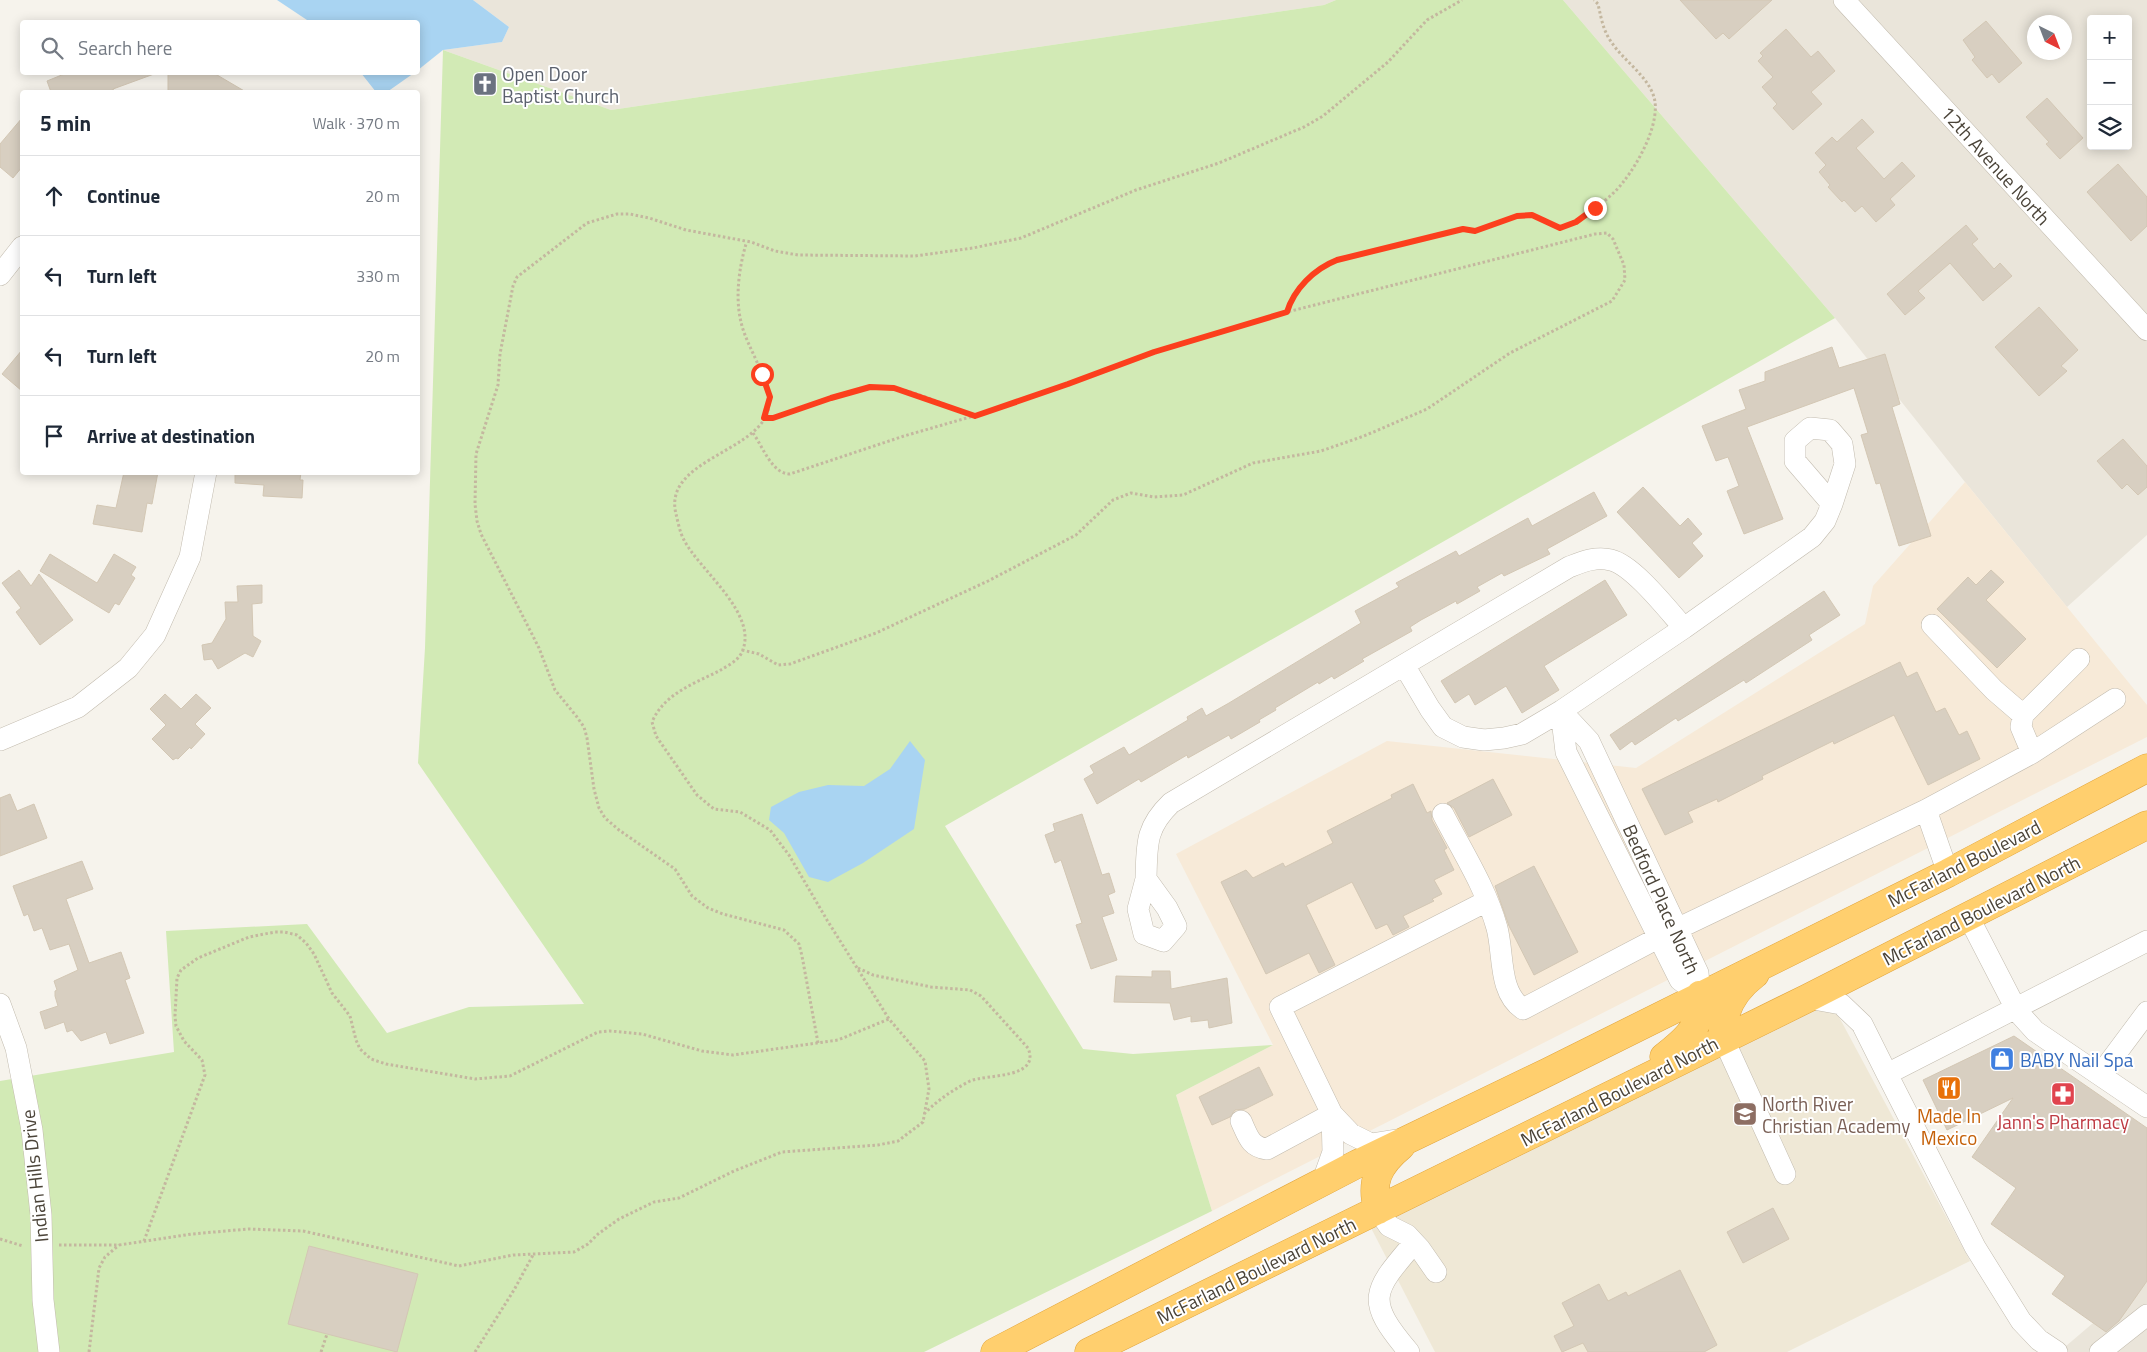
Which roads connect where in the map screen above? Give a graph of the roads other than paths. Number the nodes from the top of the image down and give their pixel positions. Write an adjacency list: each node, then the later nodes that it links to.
1 (1844, 0): 4 (street, 12th Avenue North)
2 (20, 250): 3 (street)
3 (0, 275)
4 (2147, 330)
5 (205, 475): 14 (street)
6 (1832, 504): 8 (street)
7 (1932, 625): 13 (street)
8 (1684, 628): 10 (street); 12 (street)
9 (2079, 659): 13 (street)
10 (1404, 665): 12 (street); 21 (street)
11 (2115, 699): 15 (street)
12 (1561, 711): 24 (street, Bedford Place North); 25 (street, Bedford Place North)
13 (2023, 715): 15 (street)
14 (0, 740)
15 (2032, 754): 17 (street)
16 (2147, 768): 20 (highway, McFarland Boulevard)
17 (1926, 810): 20 (street); 24 (street)
18 (1443, 814): 22 (street)
19 (2147, 824): 23 (highway, McFarland Boulevard North)
20 (1948, 873): 27 (highway, McFarland Boulevard)
21 (1146, 879)
22 (1487, 901): 25 (street); 38 (street)
23 (1968, 916): 29 (highway, McFarland Boulevard North); 31 (street)
24 (1678, 930): 25 (street); 28 (street, Bedford Place North)
25 (1658, 938): 28 (street, Bedford Place North)
26 (2147, 941): 31 (street)
27 (1780, 955): 28 (highway); 33 (highway)
28 (1700, 995): 36 (highway); 40 (highway)
29 (1808, 998): 33 (highway, McFarland Boulevard North); 34 (street)
30 (0, 1004): 47 (street, Indian Hills Drive)
31 (2016, 1008): 34 (street); 35 (street)
32 (2147, 1012): 35 (street)
33 (1723, 1038): 36 (highway, McFarland Boulevard North); 41 (street)
34 (1888, 1074): 51 (street)
35 (2100, 1075): 37 (street)
36 (1624, 1088): 43 (highway, McFarland Boulevard North)
37 (2147, 1107)
38 (1332, 1114): 39 (street); 40 (street); 42 (street)
39 (1241, 1121)
40 (1409, 1138): 42 (highway); 43 (highway)
41 (1785, 1174)
42 (1322, 1183): 48 (highway)
43 (1378, 1210): 44 (street); 49 (highway, McFarland Boulevard North)
44 (1414, 1243): 45 (street); 50 (street)
45 (1436, 1272)
46 (2147, 1315): 52 (street)
47 (49, 1352)
48 (995, 1352)
49 (1089, 1352)
50 (1409, 1352)
51 (2057, 1352)
52 (2100, 1352)

